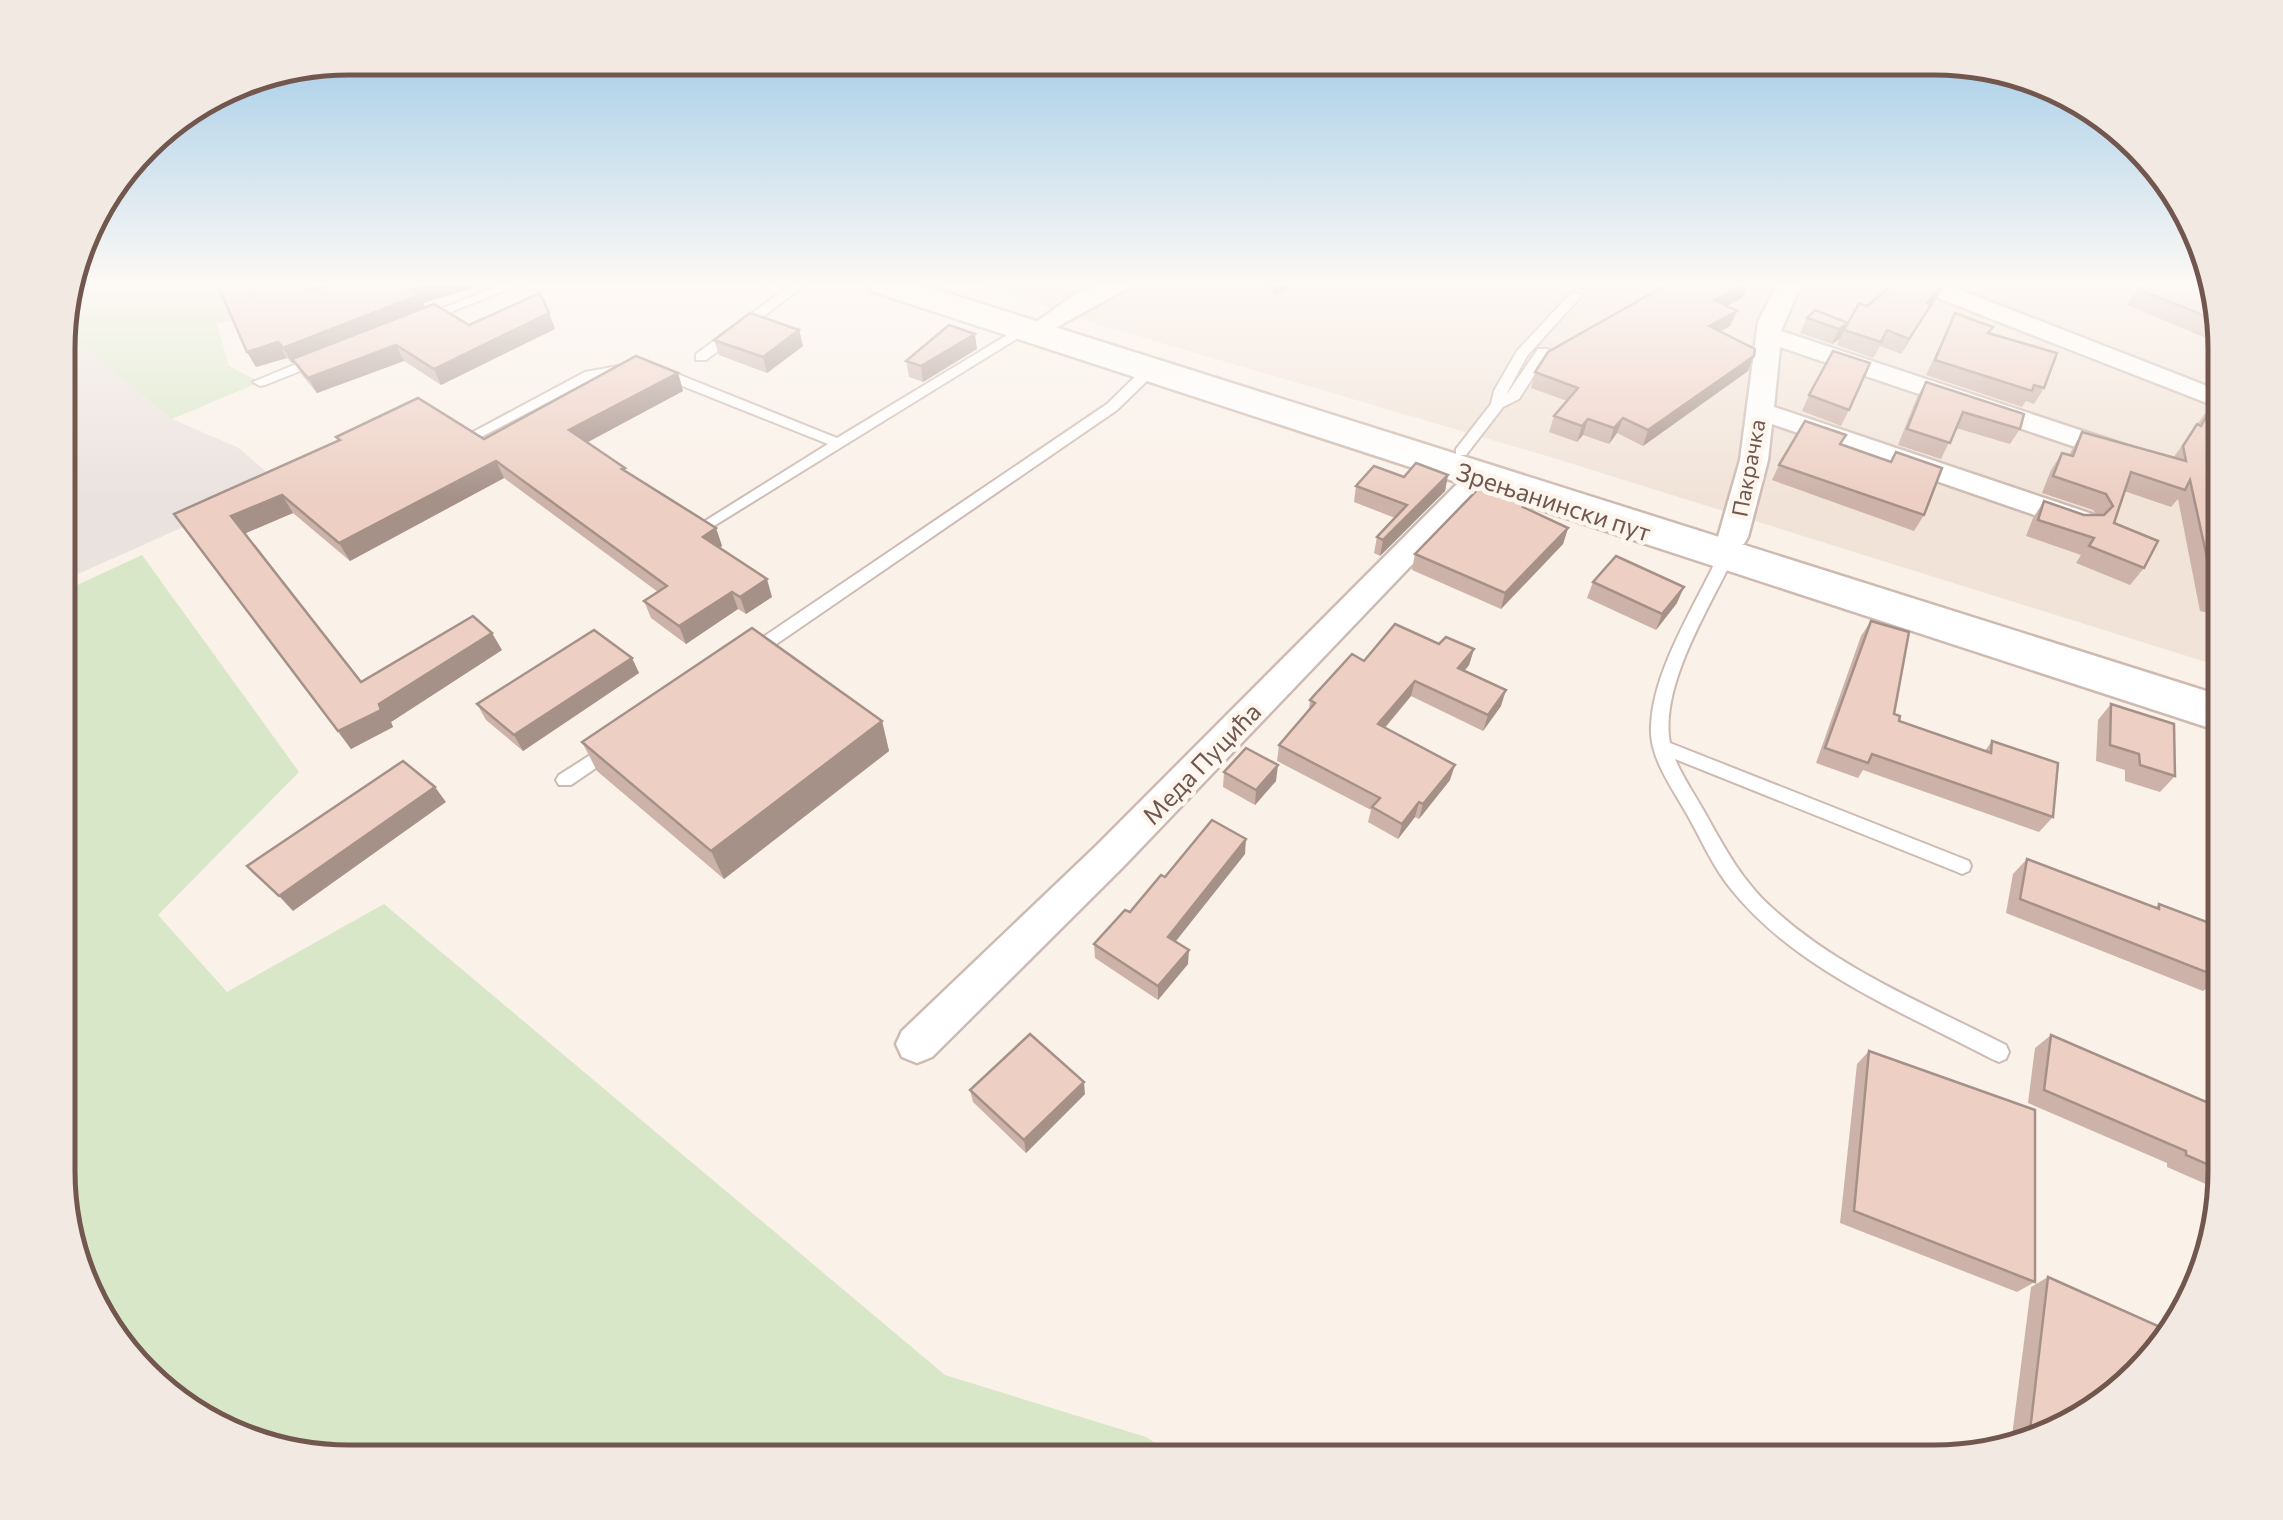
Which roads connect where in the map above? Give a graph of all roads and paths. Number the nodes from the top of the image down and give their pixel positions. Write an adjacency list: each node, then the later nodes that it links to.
1 (327, 355): 13 (lane)
2 (704, 355): 11 (lane)
3 (987, 355): 18 (lane)
4 (1108, 355): 12 (main road, Зрењанински пут)
5 (1126, 355): 20 (main road, Зрењанински пут)
6 (1521, 355): 15 (lane)
7 (1541, 355): 15 (lane)
8 (1766, 355): 16 (street, Пакрачка)
9 (1830, 355): 19 (street)
10 (2105, 355): 14 (street)
11 (701, 357)
12 (1148, 371): 20 (main road, Зрењанински пут); 24 (lane)
13 (260, 382)
14 (2207, 395)
15 (1498, 404): 20 (lane)
16 (1759, 411): 21 (street); 23 (street, Пакрачка)
17 (478, 433): 18 (lane)
18 (841, 444): 22 (lane)
19 (2125, 454)
20 (1470, 465): 23 (main road, Зрењанински пут); 31 (street, Меда Пуцића)
21 (2082, 521)
22 (704, 526)
23 (1729, 547): 25 (main road, Зрењанински пут); 26 (main road, Зрењанински пут); 28 (lane)
24 (742, 659)
25 (2207, 687)
26 (2207, 710)
27 (630, 736): 29 (lane)
28 (1662, 748): 30 (lane); 32 (lane)
29 (565, 780)
30 (1962, 866)
31 (917, 1044)
32 (1999, 1052)

